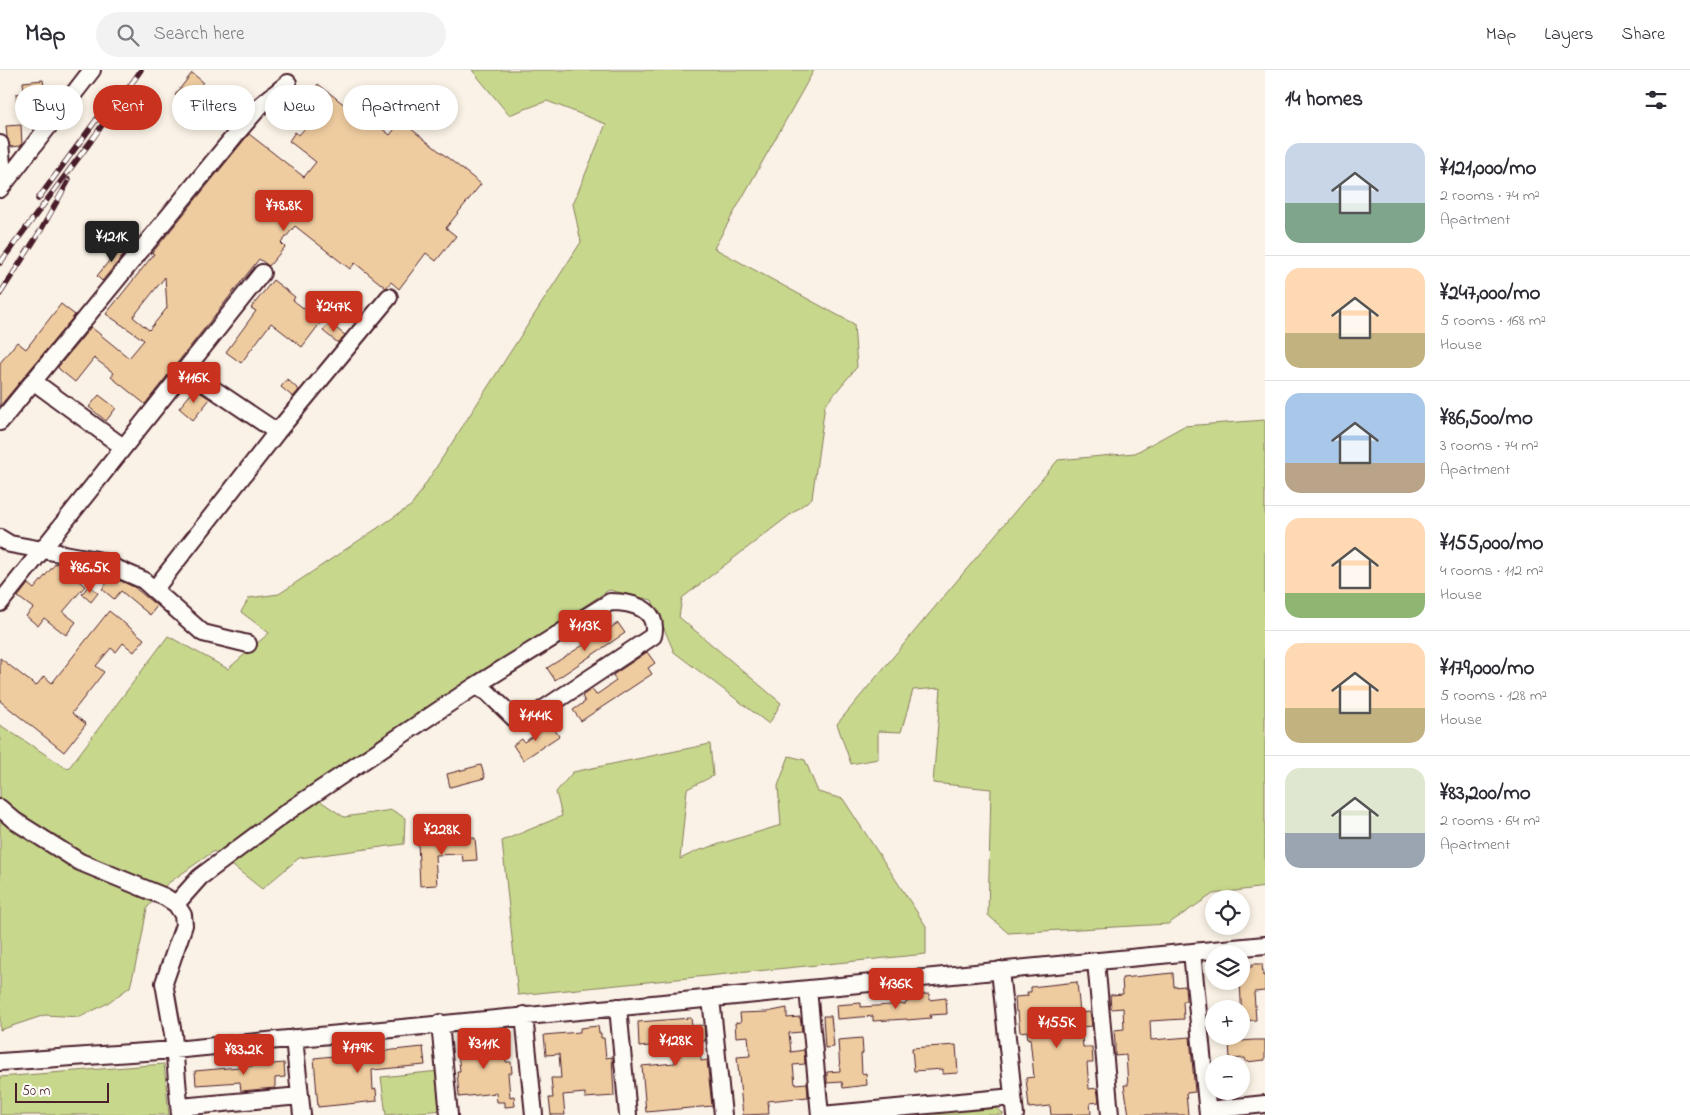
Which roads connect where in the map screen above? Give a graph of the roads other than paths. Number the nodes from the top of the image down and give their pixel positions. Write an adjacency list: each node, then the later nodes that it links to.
1 (92, 70): 4 (street)
2 (288, 83): 8 (street)
3 (0, 144): 4 (street)
4 (2, 187)
5 (262, 273): 7 (street)
6 (390, 297): 10 (street)
7 (185, 370): 10 (street); 11 (street)
8 (33, 381): 9 (street); 11 (street)
9 (0, 422)
10 (277, 432): 14 (street)
11 (123, 446): 13 (street)
12 (0, 538): 13 (street)
13 (42, 549): 14 (street); 15 (street)
14 (154, 590): 16 (street)
15 (0, 604)
16 (248, 644)
17 (475, 686): 17 (street); 19 (street)
18 (0, 808): 19 (street)
19 (176, 904): 30 (street)
20 (1265, 945): 21 (street)
21 (1192, 952): 22 (street); 36 (street)
22 (1096, 961): 23 (street); 44 (street)
23 (1000, 970): 24 (street); 33 (street)
24 (808, 988): 25 (street); 42 (street)
25 (711, 998): 26 (street); 41 (street)
26 (618, 1007): 27 (street); 40 (street)
27 (524, 1016): 28 (street); 39 (street)
28 (440, 1023): 29 (street); 38 (street)
29 (294, 1038): 30 (street); 32 (street)
30 (174, 1050): 31 (street); 35 (street)
31 (0, 1062)
32 (300, 1096): 35 (street); 37 (street)
33 (1013, 1097): 42 (street); 43 (street)
34 (1265, 1104): 36 (street)
35 (180, 1111)
36 (1208, 1112)
37 (302, 1115)
38 (449, 1115)
39 (534, 1115)
40 (628, 1115)
41 (723, 1115)
42 (821, 1115)
43 (1015, 1115)
44 (1110, 1115)

